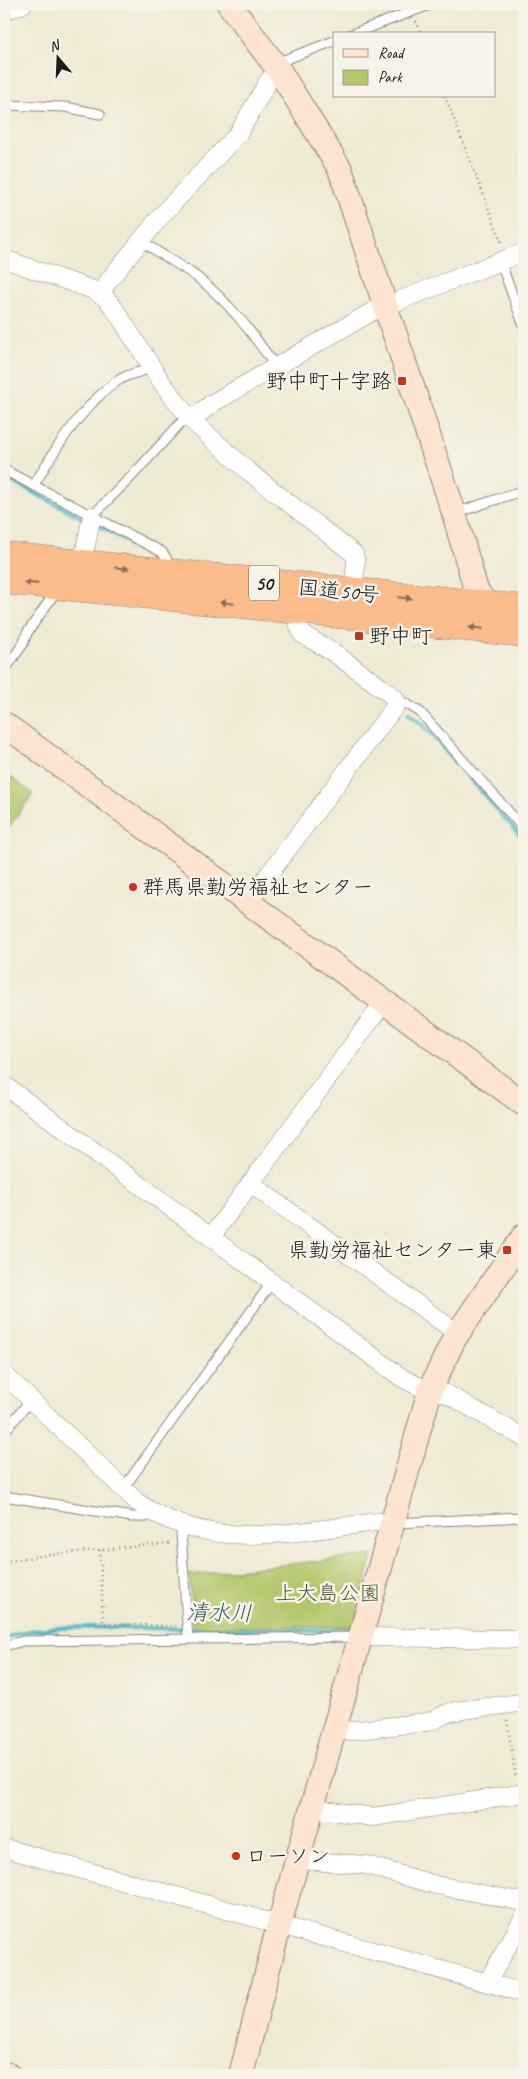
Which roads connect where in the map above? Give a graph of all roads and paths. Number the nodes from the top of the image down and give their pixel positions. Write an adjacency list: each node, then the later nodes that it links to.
1 (23, 4): 4 (street)
2 (229, 4): 7 (street)
3 (432, 4): 5 (lane)
4 (4, 11)
5 (357, 32)
6 (333, 41): 7 (lane)
7 (277, 68): 11 (street); 16 (street)
8 (446, 98): 14 (path)
9 (4, 105): 10 (lane)
10 (100, 114)
11 (141, 240): 15 (street); 19 (lane)
12 (524, 252): 14 (street)
13 (4, 259): 15 (street)
14 (504, 260): 16 (street); 17 (lane)
15 (100, 294): 18 (street)
16 (386, 305): 19 (street); 24 (street)
17 (524, 326)
18 (151, 366): 20 (street); 22 (lane)
19 (276, 367): 20 (street)
20 (189, 418): 25 (lane); 31 (street)
21 (4, 470): 22 (lane)
22 (34, 485): 25 (lane)
23 (524, 490): 24 (lane)
24 (454, 513): 32 (street)
25 (92, 516): 27 (street); 28 (lane)
26 (4, 556): 27 (highway, 国道50号 / 50)
27 (80, 564): 28 (highway, 国道50号 / 50, one-way to 28); 30 (street)
28 (167, 573): 31 (highway, 国道50号 / 50)
29 (4, 580): 30 (highway, 国道50号 / 50, one-way to 29)
30 (59, 585): 33 (highway, 国道50号 / 50, one-way to 30); 35 (lane)
31 (353, 592): 32 (highway, 国道50号 / 50, one-way to 32)
32 (486, 605): 34 (highway, 国道50号 / 50)
33 (301, 611): 34 (highway, 国道50号 / 50, one-way to 33); 36 (street)
34 (523, 628)
35 (4, 671)
36 (396, 703): 38 (lane); 39 (street)
37 (4, 724): 39 (street)
38 (524, 830)
39 (248, 902): 40 (street)
40 (384, 1002): 42 (street); 43 (street)
41 (4, 1085): 45 (street)
42 (524, 1104)
43 (250, 1183): 45 (street); 47 (street)
44 (524, 1236): 47 (street)
45 (210, 1237): 46 (street)
46 (272, 1282): 49 (street); 53 (lane)
47 (457, 1333): 49 (street)
48 (4, 1374): 50 (street)
49 (430, 1390): 52 (street); 57 (street)
50 (31, 1400): 51 (lane); 53 (street)
51 (4, 1432)
52 (524, 1438)
53 (123, 1489): 55 (street)
54 (4, 1496): 55 (lane)
55 (150, 1511): 58 (street)
56 (524, 1516): 57 (lane)
57 (393, 1523): 58 (street); 62 (street)
58 (183, 1534): 59 (path); 61 (lane)
59 (100, 1550): 60 (path); 61 (path)
60 (4, 1562)
61 (187, 1625): 63 (lane)
62 (361, 1637): 63 (lane); 64 (street); 68 (street)
63 (188, 1638): 65 (lane)
64 (524, 1639)
65 (4, 1646)
66 (524, 1702): 67 (street)
67 (505, 1706): 68 (street); 69 (path)
68 (335, 1728): 70 (street)
69 (521, 1793): 70 (street)
70 (312, 1808): 72 (street)
71 (4, 1848): 75 (street)
72 (298, 1860): 73 (street); 75 (street)
73 (524, 1902)
74 (524, 1917): 76 (street)
75 (279, 1925): 76 (street); 80 (street)
76 (487, 1983): 77 (street)
77 (524, 1993)
78 (4, 2074): 79 (street)
79 (8, 2075)
80 (241, 2075)

